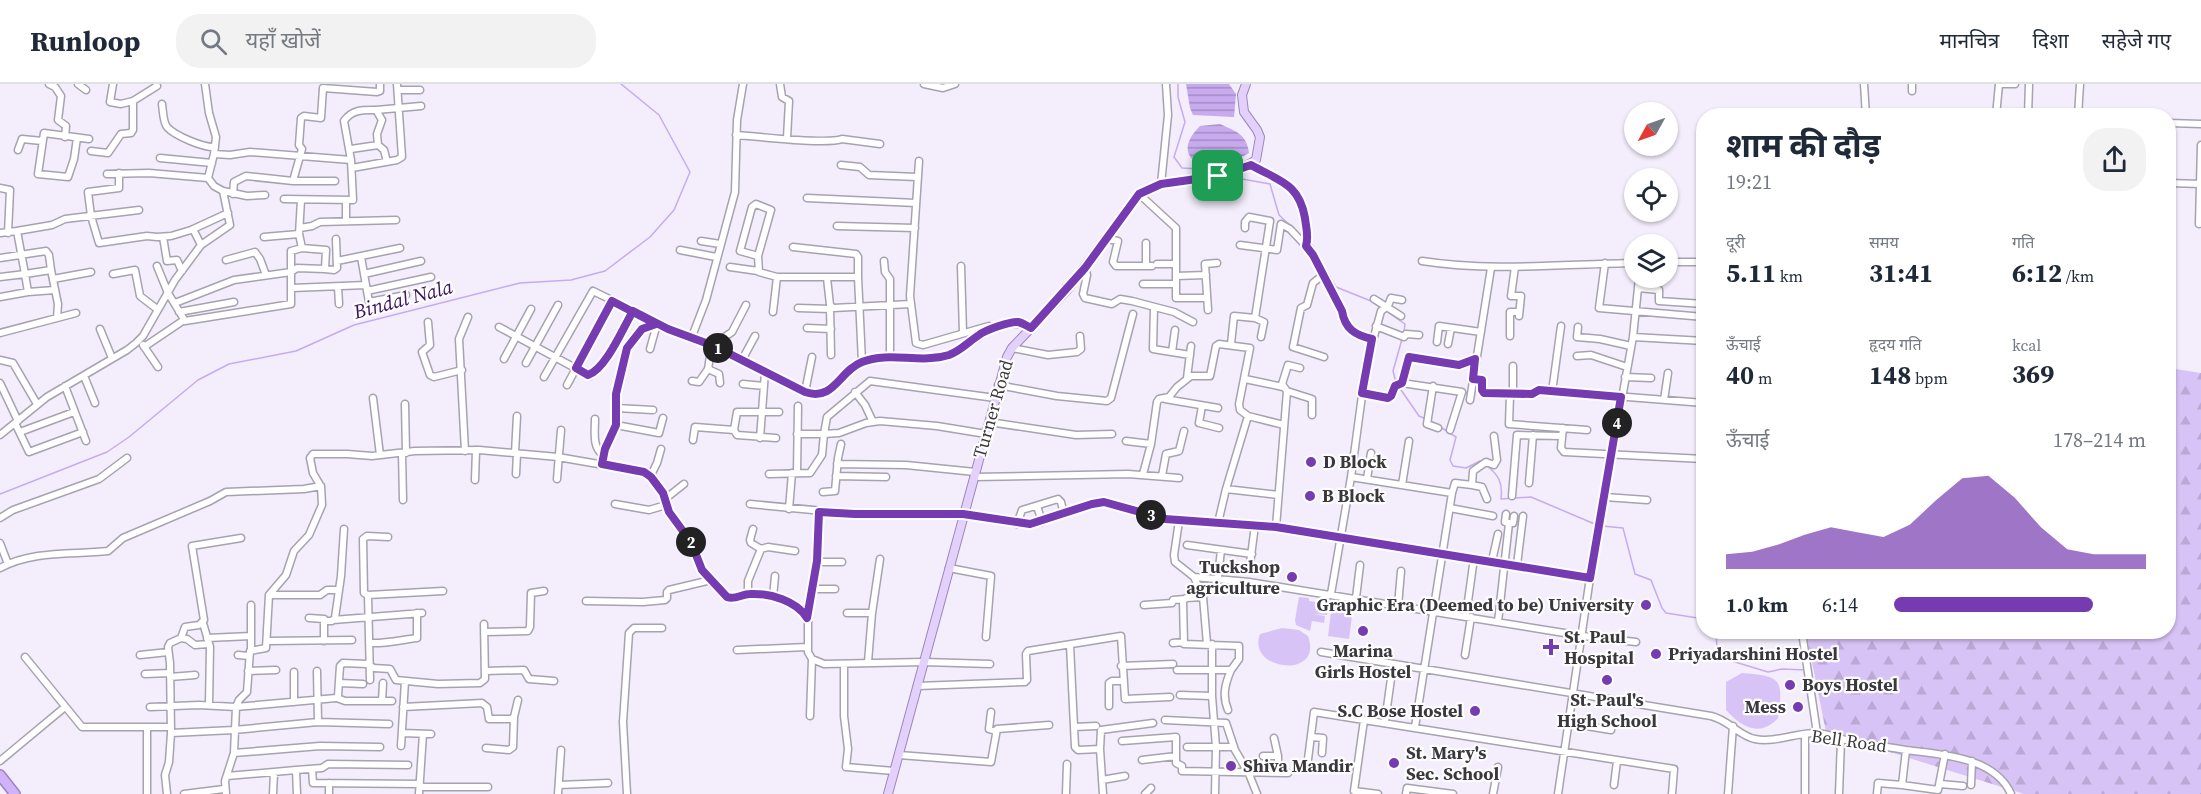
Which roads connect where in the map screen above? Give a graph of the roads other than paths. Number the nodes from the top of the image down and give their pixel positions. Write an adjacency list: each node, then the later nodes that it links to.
1 (52, 84): 34 (street)
2 (78, 84): 20 (street)
3 (113, 84): 22 (street)
4 (205, 84): 44 (street)
5 (380, 84): 18 (street)
6 (743, 84): 33 (street)
7 (780, 84): 36 (street)
8 (926, 84): 9 (street)
9 (955, 84)
10 (1166, 84): 62 (street)
11 (1246, 84): 53 (main road)
12 (1864, 84): 26 (street)
13 (1999, 84): 14 (street); 27 (street)
14 (2015, 84)
15 (2029, 84): 28 (street)
16 (2080, 84): 29 (street)
17 (157, 86): 22 (street)
18 (363, 87): 46 (street)
19 (398, 87): 21 (street); 25 (street)
20 (86, 90)
21 (420, 90)
22 (133, 101): 45 (street)
23 (162, 104): 44 (street)
24 (421, 106): 25 (street)
25 (399, 107): 30 (street); 50 (street)
26 (1866, 108)
27 (1997, 108)
28 (2028, 108)
29 (2078, 108)
30 (376, 110): 40 (street); 42 (street)
31 (2176, 123): 32 (street)
32 (2201, 124)
33 (736, 135): 36 (street); 95 (street)
34 (65, 136): 35 (street); 38 (street)
35 (77, 138): 37 (street); 38 (street)
36 (787, 138): 39 (street)
37 (89, 139)
38 (42, 141): 43 (street)
39 (880, 144)
40 (378, 145): 42 (street); 50 (street)
41 (2201, 145): 63 (street)
42 (351, 149): 48 (street)
43 (18, 150)
44 (215, 151): 46 (street); 51 (street)
45 (91, 152)
46 (299, 156): 48 (street); 59 (street)
47 (160, 158): 51 (street)
48 (351, 160): 54 (street)
49 (918, 161): 57 (street)
50 (387, 162): 54 (street)
51 (212, 163): 58 (street)
52 (841, 165): 57 (street)
53 (1251, 165): 62 (main road); 94 (street)
54 (352, 168): 72 (street)
55 (119, 173): 56 (street); 58 (street); 76 (street)
56 (107, 174)
57 (917, 177): 73 (street)
58 (208, 178): 65 (street)
59 (293, 181): 60 (street); 66 (street)
60 (335, 181)
61 (2176, 183): 63 (street)
62 (1161, 184): 67 (main road)
63 (2200, 184): 79 (street)
64 (0, 188): 87 (street)
65 (224, 191): 66 (street); 75 (street)
66 (233, 194): 68 (street)
67 (1139, 194): 91 (main road, Turner Road); 118 (street)
68 (265, 195)
69 (807, 198): 73 (street)
70 (284, 199): 71 (street)
71 (301, 200): 72 (street); 85 (street)
72 (346, 200): 77 (street)
73 (916, 203): 81 (street)
74 (139, 210): 76 (street)
75 (228, 213): 83 (street); 97 (street)
76 (91, 216): 84 (street); 88 (street)
77 (346, 220): 78 (street); 85 (street)
78 (396, 220)
79 (2199, 224)
80 (837, 226): 81 (street)
81 (915, 228): 164 (street)
82 (1245, 228): 101 (street)
83 (193, 229): 88 (street); 97 (street)
84 (17, 231): 87 (street); 103 (street)
85 (299, 231): 89 (street); 99 (street)
86 (0, 233): 87 (street)
87 (8, 233)
88 (163, 237): 128 (street)
89 (264, 237)
90 (336, 239): 109 (street)
91 (1107, 239): 119 (street); 124 (main road, Turner Road)
92 (702, 241): 95 (street)
93 (1146, 243): 119 (street)
94 (1307, 243): 101 (street); 137 (street)
95 (720, 244): 104 (street)
96 (1240, 245): 101 (street)
97 (201, 246): 128 (street)
98 (793, 247): 138 (street)
99 (302, 248): 126 (street); 131 (street)
100 (400, 248): 106 (street)
101 (1265, 248): 186 (street)
102 (680, 250): 104 (street)
103 (22, 255): 107 (street); 127 (street); 132 (street)
104 (716, 256): 213 (street)
105 (758, 256): 105 (street); 129 (street)
106 (361, 257): 109 (street); 134 (street)
107 (0, 258)
108 (226, 260): 135 (street)
109 (337, 261): 126 (street)
110 (421, 261): 134 (street)
111 (884, 261): 166 (street)
112 (1422, 261): 125 (street)
113 (1624, 262): 117 (street)
114 (1678, 262): 115 (street)
115 (1696, 262)
116 (1217, 263): 136 (street)
117 (1605, 263): 123 (street); 179 (street)
118 (1176, 264): 119 (street); 139 (street)
119 (1152, 265)
120 (157, 266): 153 (street)
121 (961, 266): 204 (street)
122 (730, 267): 129 (street)
123 (1515, 267): 125 (street); 209 (street)
124 (1085, 268): 169 (street); 197 (main road, Turner Road)
125 (1491, 268): 202 (street)
126 (325, 269): 131 (street)
127 (51, 270): 132 (street); 144 (street)
128 (182, 271): 153 (street)
129 (758, 271): 142 (street)
130 (91, 272): 144 (street)
131 (291, 272): 135 (street); 148 (street)
132 (25, 274): 140 (street); 152 (street)
133 (113, 274): 172 (street)
134 (364, 274): 149 (street)
135 (266, 275): 161 (street)
136 (1206, 275): 139 (street); 156 (street)
137 (1323, 275): 214 (street); 232 (street)
138 (858, 276): 143 (street); 171 (street)
139 (1176, 276): 146 (street)
140 (0, 277)
141 (431, 277): 149 (street)
142 (777, 277): 143 (street); 178 (street)
143 (827, 278): 168 (street)
144 (53, 279): 151 (street)
145 (1143, 284): 146 (street)
146 (1176, 284): 156 (street)
147 (338, 287): 148 (street); 149 (street); 163 (street)
148 (292, 288): 187 (street)
149 (367, 288): 154 (street)
150 (1638, 288): 162 (street); 179 (street)
151 (55, 290): 152 (street); 185 (street)
152 (28, 292): 155 (street)
153 (168, 293): 161 (street); 172 (street)
154 (406, 295)
155 (0, 297)
156 (1207, 298): 175 (street)
157 (1374, 299): 174 (street)
158 (1402, 300): 174 (street)
159 (612, 301): 176 (street); 229 (street); 244 (street)
160 (234, 302): 177 (street)
161 (175, 303): 177 (street)
162 (1696, 303)
163 (339, 304)
164 (910, 304): 166 (street); 204 (street)
165 (746, 305): 220 (street)
166 (891, 305): 171 (street); 231 (street)
167 (558, 306): 219 (street)
168 (831, 307): 170 (street); 171 (street); 200 (street)
169 (1154, 307): 190 (street); 226 (street)
170 (798, 308)
171 (859, 308): 239 (street)
172 (157, 309): 212 (street)
173 (531, 309): 206 (street)
174 (1384, 309): 182 (street); 192 (street)
175 (1208, 310)
176 (633, 311): 191 (street); 244 (street)
177 (179, 312): 187 (street)
178 (773, 312)
179 (1635, 312): 183 (street); 211 (street)
180 (76, 314): 185 (street)
181 (1133, 314): 263 (street)
182 (1401, 316)
183 (1696, 316)
184 (468, 317): 247 (street)
185 (57, 318): 203 (street)
186 (1255, 318): 210 (street); 217 (street)
187 (184, 320): 223 (street)
188 (428, 322): 247 (street)
189 (1012, 322): 197 (street); 204 (street); 231 (street)
190 (1193, 322)
191 (657, 324): 213 (street); 225 (street); 285 (street)
192 (1376, 326): 205 (street); 214 (street)
193 (1561, 326): 270 (street)
194 (499, 327): 206 (street)
195 (1578, 327): 222 (street)
196 (807, 328): 200 (street)
197 (1031, 328): 224 (main road, Turner Road)
198 (1450, 328): 202 (street); 216 (street); 218 (street)
199 (100, 329): 234 (street)
200 (831, 329): 227 (street)
201 (1175, 330): 226 (street)
202 (1481, 332): 236 (street)
203 (0, 333)
204 (963, 333)
205 (1419, 334)
206 (516, 336): 219 (street); 235 (street)
207 (755, 336): 238 (street)
208 (1080, 336): 224 (street)
209 (1510, 336)
210 (1261, 337)
211 (1633, 337): 215 (street); 222 (street)
212 (140, 339): 223 (street); 234 (street)
213 (691, 339): 220 (street)
214 (1372, 339): 271 (street)
215 (1696, 341)
216 (1437, 342)
217 (1231, 344): 253 (street); 255 (street)
218 (1448, 344)
219 (537, 346): 229 (street); 240 (street)
220 (714, 346): 238 (street); 246 (street)
221 (1191, 346): 228 (street)
222 (1631, 346): 243 (street)
223 (144, 347): 242 (street)
224 (1012, 348): 263 (main road, Turner Road)
225 (650, 349)
226 (1172, 352): 228 (street)
227 (831, 355)
228 (1190, 355): 253 (street)
229 (556, 357): 244 (street); 251 (street)
230 (812, 357): 268 (street)
231 (890, 357): 239 (street)
232 (1324, 357)
233 (1578, 357): 243 (street)
234 (112, 358): 250 (street)
235 (504, 359)
236 (1475, 359): 256 (street); 261 (street)
237 (0, 360): 280 (street)
238 (742, 360): 248 (street)
239 (862, 362): 268 (street)
240 (526, 363)
241 (1513, 366): 272 (street)
242 (158, 367)
243 (1627, 367): 252 (street)
244 (576, 368): 262 (street)
245 (1300, 368): 267 (street)
246 (708, 369): 257 (street); 259 (street)
247 (462, 370): 329 (street)
248 (765, 372): 265 (street); 268 (street)
249 (1668, 373): 278 (street)
250 (84, 376): 264 (street); 281 (street)
251 (544, 377)
252 (1625, 377): 254 (street); 273 (street)
253 (1187, 378): 276 (street)
254 (1651, 378)
255 (1245, 379): 267 (street); 293 (street)
256 (1473, 379): 272 (street); 277 (street)
257 (692, 381)
258 (0, 383): 296 (street)
259 (720, 384)
260 (743, 384): 265 (street)
261 (1399, 384): 266 (street); 271 (street)
262 (567, 385)
263 (998, 385): 275 (main road, Turner Road)
264 (65, 386): 280 (street); 288 (street)
265 (764, 386): 289 (street)
266 (1433, 387): 302 (street); 306 (street)
267 (1285, 389): 291 (street); 300 (street)
268 (805, 392)
269 (855, 392): 275 (street); 297 (street); 312 (street)
270 (1552, 392): 272 (street); 273 (street)
271 (1362, 393): 352 (street)
272 (1511, 395): 303 (street)
273 (1621, 397): 278 (street); 334 (street)
274 (373, 398): 335 (street)
275 (996, 398): 298 (main road, Turner Road)
276 (1165, 399): 284 (street); 326 (street)
277 (1470, 400)
278 (1664, 400): 279 (street)
279 (1696, 402)
280 (36, 404): 296 (street)
281 (95, 404)
282 (405, 404): 330 (street)
283 (798, 406): 311 (street)
284 (1202, 406): 286 (street); 301 (street)
285 (616, 408): 287 (street); 299 (street)
286 (1218, 408)
287 (653, 410)
288 (75, 412): 309 (street); 310 (street)
289 (762, 412): 290 (street); 304 (street); 319 (street)
290 (779, 412)
291 (1312, 415)
292 (517, 416): 331 (street)
293 (1248, 416): 300 (street); 362 (street)
294 (663, 418): 299 (street)
295 (594, 419): 333 (street)
296 (16, 422): 309 (street); 315 (street)
297 (873, 422): 312 (street); 313 (street)
298 (989, 422): 313 (main road, Turner Road); 314 (street)
299 (616, 425): 333 (street)
300 (1284, 425): 365 (street)
301 (1219, 428)
302 (1438, 428)
303 (1563, 428): 307 (street); 318 (street)
304 (734, 429): 319 (street); 321 (street)
305 (561, 430): 336 (street)
306 (1450, 430)
307 (1587, 430)
308 (1184, 431): 348 (street)
309 (20, 432): 310 (street)
310 (83, 432): 322 (street)
311 (797, 434): 312 (street); 342 (street)
312 (824, 434): 342 (street)
313 (986, 434): 346 (main road, Turner Road)
314 (1112, 434)
315 (0, 435)
316 (1533, 435): 318 (street); 357 (street); 366 (street)
317 (1494, 436): 361 (street)
318 (1561, 436): 334 (street)
319 (760, 438): 320 (street)
320 (776, 438)
321 (693, 440)
322 (86, 441)
323 (1126, 441): 326 (street)
324 (1409, 441): 360 (street)
325 (841, 444): 340 (street)
326 (1151, 444): 345 (street)
327 (661, 448): 349 (street)
328 (477, 450): 329 (street); 331 (street); 356 (street)
329 (465, 451): 330 (street)
330 (404, 453): 335 (street); 369 (street)
331 (516, 453): 336 (street); 343 (street)
332 (1371, 453): 355 (street)
333 (603, 454): 339 (street)
334 (1612, 454): 338 (street); 367 (street)
335 (380, 455): 359 (street)
336 (558, 457): 339 (street); 354 (street)
337 (127, 458): 384 (street)
338 (1696, 459)
339 (602, 464): 349 (street)
340 (837, 464): 341 (street); 347 (street)
341 (873, 464): 346 (street); 350 (street)
342 (794, 473): 344 (street); 376 (street)
343 (516, 474)
344 (769, 474)
345 (1143, 474): 346 (street); 348 (street)
346 (974, 475): 378 (main road, Turner Road)
347 (836, 476): 350 (street); 363 (street)
348 (1162, 476): 353 (street)
349 (650, 477): 371 (street)
350 (871, 477): 351 (street)
351 (886, 477)
352 (1351, 477): 355 (street); 395 (street)
353 (1179, 478)
354 (557, 479)
355 (1367, 479): 360 (street)
356 (475, 480)
357 (1529, 483)
358 (684, 484): 371 (street)
359 (320, 485): 411 (street); 430 (street)
360 (1402, 485): 364 (street)
361 (1472, 485): 364 (street); 368 (street)
362 (1226, 489): 365 (street); 387 (street)
363 (823, 492)
364 (1452, 494): 375 (street)
365 (1278, 495): 391 (street)
366 (1512, 496)
367 (1605, 497): 370 (street); 421 (street)
368 (1487, 499)
369 (403, 500)
370 (1647, 500)
371 (665, 502): 372 (street); 422 (street)
372 (615, 504)
373 (750, 504): 376 (street)
374 (1037, 506): 379 (street); 386 (street); 389 (street)
375 (1450, 508): 381 (street); 403 (street)
376 (789, 509): 377 (street)
377 (819, 512): 378 (street); 407 (street)
378 (963, 514): 389 (street); 416 (main road, Turner Road)
379 (1064, 514): 385 (street); 386 (street)
380 (1506, 514): 388 (street)
381 (1493, 516)
382 (1514, 516): 388 (street)
383 (1523, 516): 414 (street)
384 (0, 518)
385 (1179, 521): 387 (street); 419 (street)
386 (1042, 522): 389 (street)
387 (1218, 523): 390 (street)
388 (1509, 523): 410 (street)
389 (1017, 524)
390 (1255, 525): 391 (street); 404 (street)
391 (1276, 527): 395 (street)
392 (344, 529): 425 (street)
393 (753, 529): 400 (street)
394 (1498, 534): 408 (street)
395 (1340, 536): 403 (street); 429 (street)
396 (388, 537): 431 (street)
397 (241, 538): 450 (street)
398 (0, 543): 411 (street)
399 (1187, 546): 401 (street)
400 (761, 549): 402 (street); 428 (street)
401 (1221, 550): 404 (street); 420 (street)
402 (795, 551)
403 (1443, 553): 405 (street); 440 (street)
404 (1252, 554): 412 (street)
405 (1474, 558): 408 (street); 443 (street)
406 (880, 559): 442 (street)
407 (817, 561): 409 (street); 423 (street)
408 (1492, 561): 410 (street)
409 (842, 562)
410 (1505, 563): 414 (street); 449 (street)
411 (8, 564): 415 (street)
412 (1250, 564)
413 (1360, 565): 434 (street)
414 (1516, 565): 421 (street)
415 (0, 568)
416 (948, 568): 456 (street); 480 (main road, Turner Road)
417 (1401, 571): 439 (street)
418 (776, 576): 432 (street)
419 (1194, 577): 420 (street); 433 (street)
420 (1218, 577): 429 (street)
421 (1590, 578): 455 (street)
422 (711, 580): 428 (street); 436 (street)
423 (813, 589): 424 (street); 446 (street)
424 (835, 589)
425 (338, 590): 430 (street); 447 (street)
426 (443, 591): 431 (street)
427 (544, 591): 453 (street)
428 (748, 594): 432 (street)
429 (1331, 594): 434 (street)
430 (269, 595): 461 (street)
431 (368, 595): 444 (street)
432 (773, 597): 446 (street)
433 (1203, 597): 435 (street); 467 (street)
434 (1356, 598): 439 (street)
435 (1185, 599): 438 (street); 463 (street)
436 (586, 602)
437 (251, 605): 454 (street)
438 (1144, 605)
439 (1398, 606): 440 (street)
440 (1433, 611): 443 (street); 487 (street)
441 (847, 613): 442 (street)
442 (872, 613): 479 (street)
443 (1468, 616): 449 (street); 474 (street)
444 (368, 617): 447 (street); 465 (street); 465 (street)
445 (309, 618): 448 (street)
446 (807, 618): 469 (street)
447 (333, 620): 448 (street)
448 (324, 621): 462 (street)
449 (1498, 622): 455 (street)
450 (203, 623): 457 (street); 460 (street)
451 (484, 624): 453 (street)
452 (662, 628): 615 (street)
453 (484, 632): 492 (street)
454 (251, 636): 460 (street); 473 (street)
455 (1583, 636): 464 (street); 506 (street)
456 (986, 637)
457 (181, 639): 460 (street); 471 (street)
458 (1803, 639): 546 (street)
459 (352, 640): 462 (street)
460 (208, 641): 516 (street)
461 (268, 641): 462 (street); 473 (street)
462 (324, 641)
463 (1184, 642): 466 (street); 467 (street)
464 (1636, 642)
465 (369, 643): 481 (street)
466 (1173, 643)
467 (1210, 644): 486 (street); 489 (street)
468 (1070, 645): 485 (street); 504 (street); 539 (street)
469 (807, 647): 470 (street); 478 (street)
470 (737, 650)
471 (168, 652): 475 (street); 495 (street)
472 (1322, 652): 484 (street, Bell Road)
473 (250, 653): 476 (street); 490 (street)
474 (1465, 655)
475 (140, 656)
476 (238, 656)
477 (25, 657): 519 (street)
478 (812, 658): 482 (street); 525 (street)
479 (868, 662): 480 (street); 482 (street)
480 (924, 662): 483 (street); 504 (main road, Turner Road)
481 (369, 664): 497 (street); 498 (street); 501 (street)
482 (844, 664): 579 (street)
483 (990, 664)
484 (1393, 664): 487 (street, Bell Road); 532 (street)
485 (1121, 666): 486 (street); 500 (street)
486 (1212, 669): 489 (street); 507 (street)
487 (1425, 669): 506 (street, Bell Road); 540 (street)
488 (276, 670): 490 (street)
489 (1231, 670): 505 (street)
490 (248, 671): 521 (street)
491 (317, 671): 511 (street)
492 (485, 671): 498 (street); 499 (street)
493 (294, 672): 515 (street)
494 (145, 674): 495 (street)
495 (170, 675): 496 (street); 517 (street)
496 (195, 675)
497 (369, 680)
498 (405, 681): 522 (street)
499 (554, 681)
500 (1122, 681): 509 (street); 518 (street)
501 (339, 683): 503 (street); 510 (street)
502 (383, 683): 513 (street)
503 (363, 684)
504 (917, 686): 565 (main road, Turner Road)
505 (1225, 690): 507 (street); 523 (street)
506 (1572, 693): 533 (street); 537 (street, Bell Road)
507 (1213, 694): 508 (street); 529 (street)
508 (1180, 695)
509 (1170, 697)
510 (337, 698): 511 (street); 513 (street)
511 (318, 699): 515 (street); 530 (street)
512 (518, 700): 526 (street)
513 (382, 701): 514 (street)
514 (392, 701)
515 (294, 702): 521 (street)
516 (209, 705): 517 (street); 521 (street)
517 (170, 706): 520 (street); 541 (street)
518 (1109, 706)
519 (65, 707): 538 (street); 571 (street)
520 (150, 707)
521 (236, 707): 542 (street)
522 (403, 707): 526 (street); 545 (street)
523 (1228, 710)
524 (991, 712): 544 (street)
525 (810, 716)
526 (513, 717): 557 (street)
527 (1165, 720): 529 (street)
528 (1364, 720): 532 (street); 548 (street); 622 (street)
529 (1214, 721): 555 (street); 556 (street)
530 (318, 722): 534 (street); 542 (street)
531 (1153, 723): 558 (street)
532 (1385, 723): 540 (street)
533 (1568, 723): 543 (street); 561 (street)
534 (389, 724)
535 (1049, 725): 544 (street)
536 (1096, 726): 539 (street)
537 (1733, 726): 547 (street, Bell Road); 628 (street)
538 (147, 727): 541 (street); 607 (street)
539 (1074, 727): 558 (street)
540 (1415, 727): 561 (street)
541 (171, 730): 542 (street); 608 (street)
542 (234, 730): 562 (street)
543 (1611, 730)
544 (995, 731): 565 (street)
545 (402, 733): 552 (street); 599 (street)
546 (1817, 733): 547 (street, Bell Road); 550 (street, Bell Road)
547 (1805, 734): 629 (street)
548 (1311, 737): 563 (street); 575 (street)
549 (1274, 738): 568 (street)
550 (1841, 740): 560 (street, Bell Road); 630 (street)
551 (1122, 741): 566 (street)
552 (402, 746)
553 (380, 747): 562 (street)
554 (1187, 747): 555 (street)
555 (1216, 747): 556 (street); 580 (street)
556 (1234, 747): 584 (street)
557 (486, 748)
558 (1100, 749): 588 (street)
559 (561, 750): 594 (street)
560 (1906, 750): 564 (street, Bell Road); 596 (street)
561 (1564, 752): 570 (street); 626 (street)
562 (234, 753): 586 (street)
563 (1322, 753)
564 (1945, 754): 572 (street, Bell Road); 592 (street)
565 (898, 755): 579 (main road, Turner Road)
566 (1176, 756): 569 (street); 580 (street)
567 (1263, 756): 568 (street)
568 (1278, 756): 581 (street)
569 (1142, 760)
570 (1617, 760): 595 (street); 627 (street)
571 (0, 761)
572 (1972, 761): 597 (street); 632 (street, Bell Road)
573 (1067, 764): 617 (street)
574 (408, 765): 577 (street)
575 (1307, 767)
576 (1498, 767): 625 (street)
577 (312, 769): 578 (street); 589 (street)
578 (296, 770): 583 (street); 611 (street)
579 (894, 771): 616 (main road, Turner Road)
580 (1214, 773): 584 (street); 620 (street)
581 (1278, 773): 582 (street); 584 (street)
582 (1288, 773)
583 (274, 774): 586 (street); 610 (street)
584 (1249, 774): 621 (street)
585 (0, 775): 606 (highway)
586 (227, 776): 603 (street)
587 (1125, 776): 588 (street)
588 (1102, 780): 618 (street)
589 (329, 783): 591 (street); 612 (street)
590 (608, 783): 594 (street)
591 (395, 784): 599 (street); 613 (street)
592 (1940, 784): 598 (street); 602 (street)
593 (0, 785): 605 (highway)
594 (559, 785): 614 (street)
595 (1614, 785)
596 (1902, 785): 602 (street); 631 (street)
597 (1971, 785)
598 (1963, 786)
599 (420, 788): 604 (street)
600 (488, 788): 604 (street)
601 (1151, 788): 619 (street)
602 (1912, 790)
603 (225, 791): 609 (street)
604 (432, 791)
605 (8, 794)
606 (15, 794)
607 (147, 794)
608 (166, 794)
609 (184, 794)
610 (273, 794)
611 (297, 794)
612 (329, 794)
613 (395, 794)
614 (558, 794)
615 (627, 794)
616 (888, 794)
617 (1066, 794)
618 (1103, 794)
619 (1145, 794)
620 (1215, 794)
621 (1257, 794)
622 (1378, 794)
623 (1406, 794): 624 (street)
624 (1453, 794)
625 (1493, 794)
626 (1558, 794)
627 (1672, 794)
628 (1728, 794)
629 (1805, 794)
630 (1839, 794)
631 (1877, 794)
632 (2011, 794)

